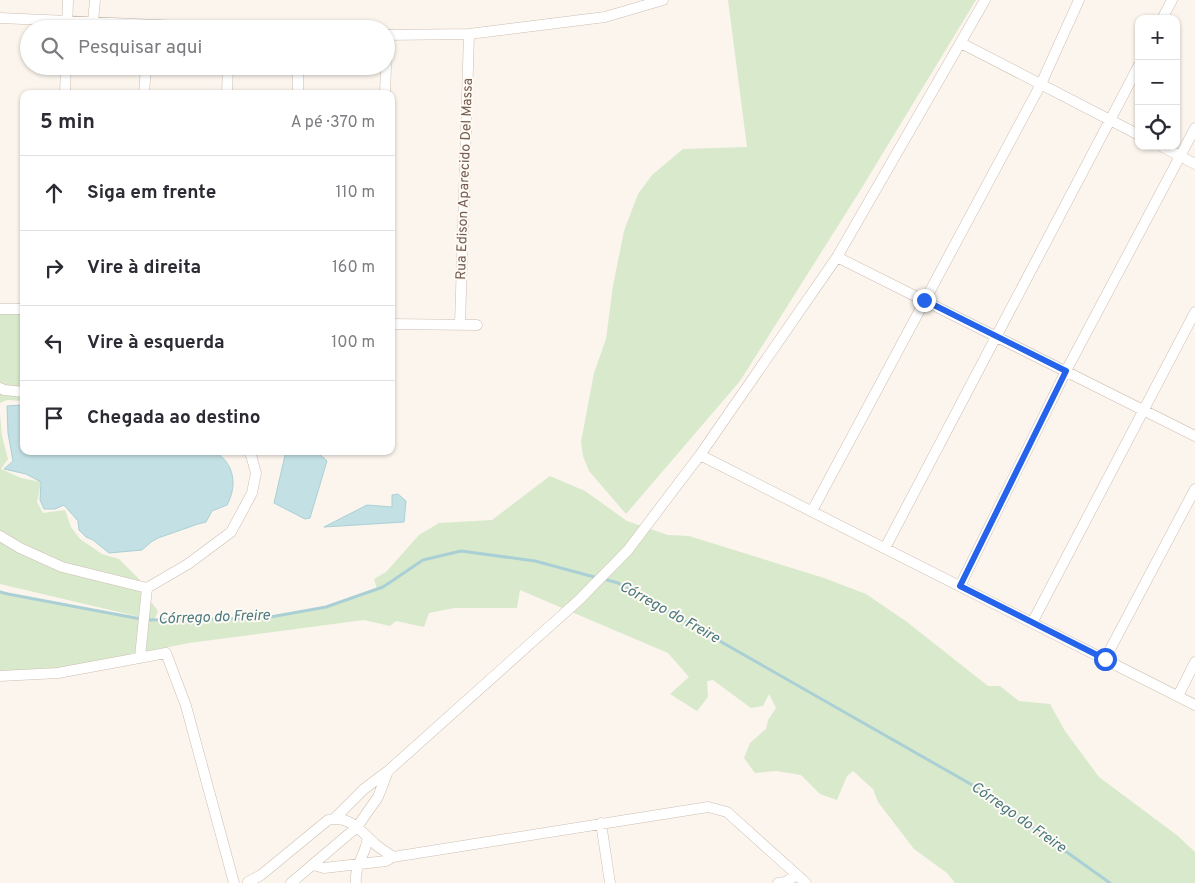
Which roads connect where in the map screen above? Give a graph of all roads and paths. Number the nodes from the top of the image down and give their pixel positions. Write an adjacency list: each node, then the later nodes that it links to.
1 (68, 0): 10 (street)
2 (95, 0): 11 (street)
3 (663, 0): 13 (street)
4 (985, 0): 14 (street)
5 (1079, 0): 21 (street)
6 (1172, 0): 7 (street)
7 (1164, 15)
8 (0, 18): 9 (street)
9 (20, 20)
10 (68, 20)
11 (93, 20)
12 (395, 34): 13 (street)
13 (469, 34): 39 (street, Rua Edison Aparecido Del Massa)
14 (961, 43): 21 (street); 33 (street)
15 (1135, 72): 27 (street)
16 (66, 75): 22 (street)
17 (145, 75): 23 (street)
18 (228, 75): 24 (street)
19 (298, 75): 25 (street)
20 (386, 75): 26 (street)
21 (1041, 84): 27 (street); 34 (street)
22 (65, 90)
23 (144, 90)
24 (227, 90)
25 (298, 90)
26 (385, 90)
27 (1110, 120): 29 (street); 41 (street)
28 (1195, 128): 31 (street)
29 (1135, 133)
30 (1168, 150): 31 (street)
31 (1181, 157): 32 (street); 42 (street)
32 (1195, 164)
33 (838, 257): 34 (street); 48 (street)
34 (924, 300): 41 (street); 50 (street)
35 (0, 309): 36 (street)
36 (20, 309)
37 (1195, 312): 45 (street)
38 (395, 324): 39 (street)
39 (460, 325): 40 (street)
40 (477, 325)
41 (996, 336): 42 (street); 52 (street)
42 (1066, 371): 45 (street); 53 (street)
43 (0, 388): 44 (street)
44 (20, 392)
45 (1144, 410): 46 (street); 55 (street)
46 (1195, 436)
47 (251, 455): 54 (street)
48 (700, 455): 50 (street); 62 (street)
49 (1195, 489): 57 (street)
50 (812, 511): 52 (street)
51 (0, 536): 54 (street)
52 (885, 548): 53 (street)
53 (960, 586): 55 (street)
54 (147, 588): 56 (street)
55 (1032, 623): 57 (street)
56 (140, 657): 59 (street); 71 (street)
57 (1105, 659): 60 (street)
58 (1195, 662): 60 (street)
59 (0, 676)
60 (1178, 696): 61 (street)
61 (1195, 705)
62 (388, 771): 63 (street); 65 (street)
63 (334, 819): 65 (street); 71 (street)
64 (601, 823): 67 (street); 70 (street); 74 (street)
65 (357, 827): 66 (street); 69 (street)
66 (368, 837): 67 (street); 68 (street)
67 (393, 857): 68 (street)
68 (357, 864): 69 (street); 73 (street)
69 (313, 865): 72 (street)
70 (797, 875): 75 (street); 76 (street)
71 (243, 883)
72 (291, 883)
73 (356, 883)
74 (610, 883)
75 (778, 883)
76 (806, 883)

